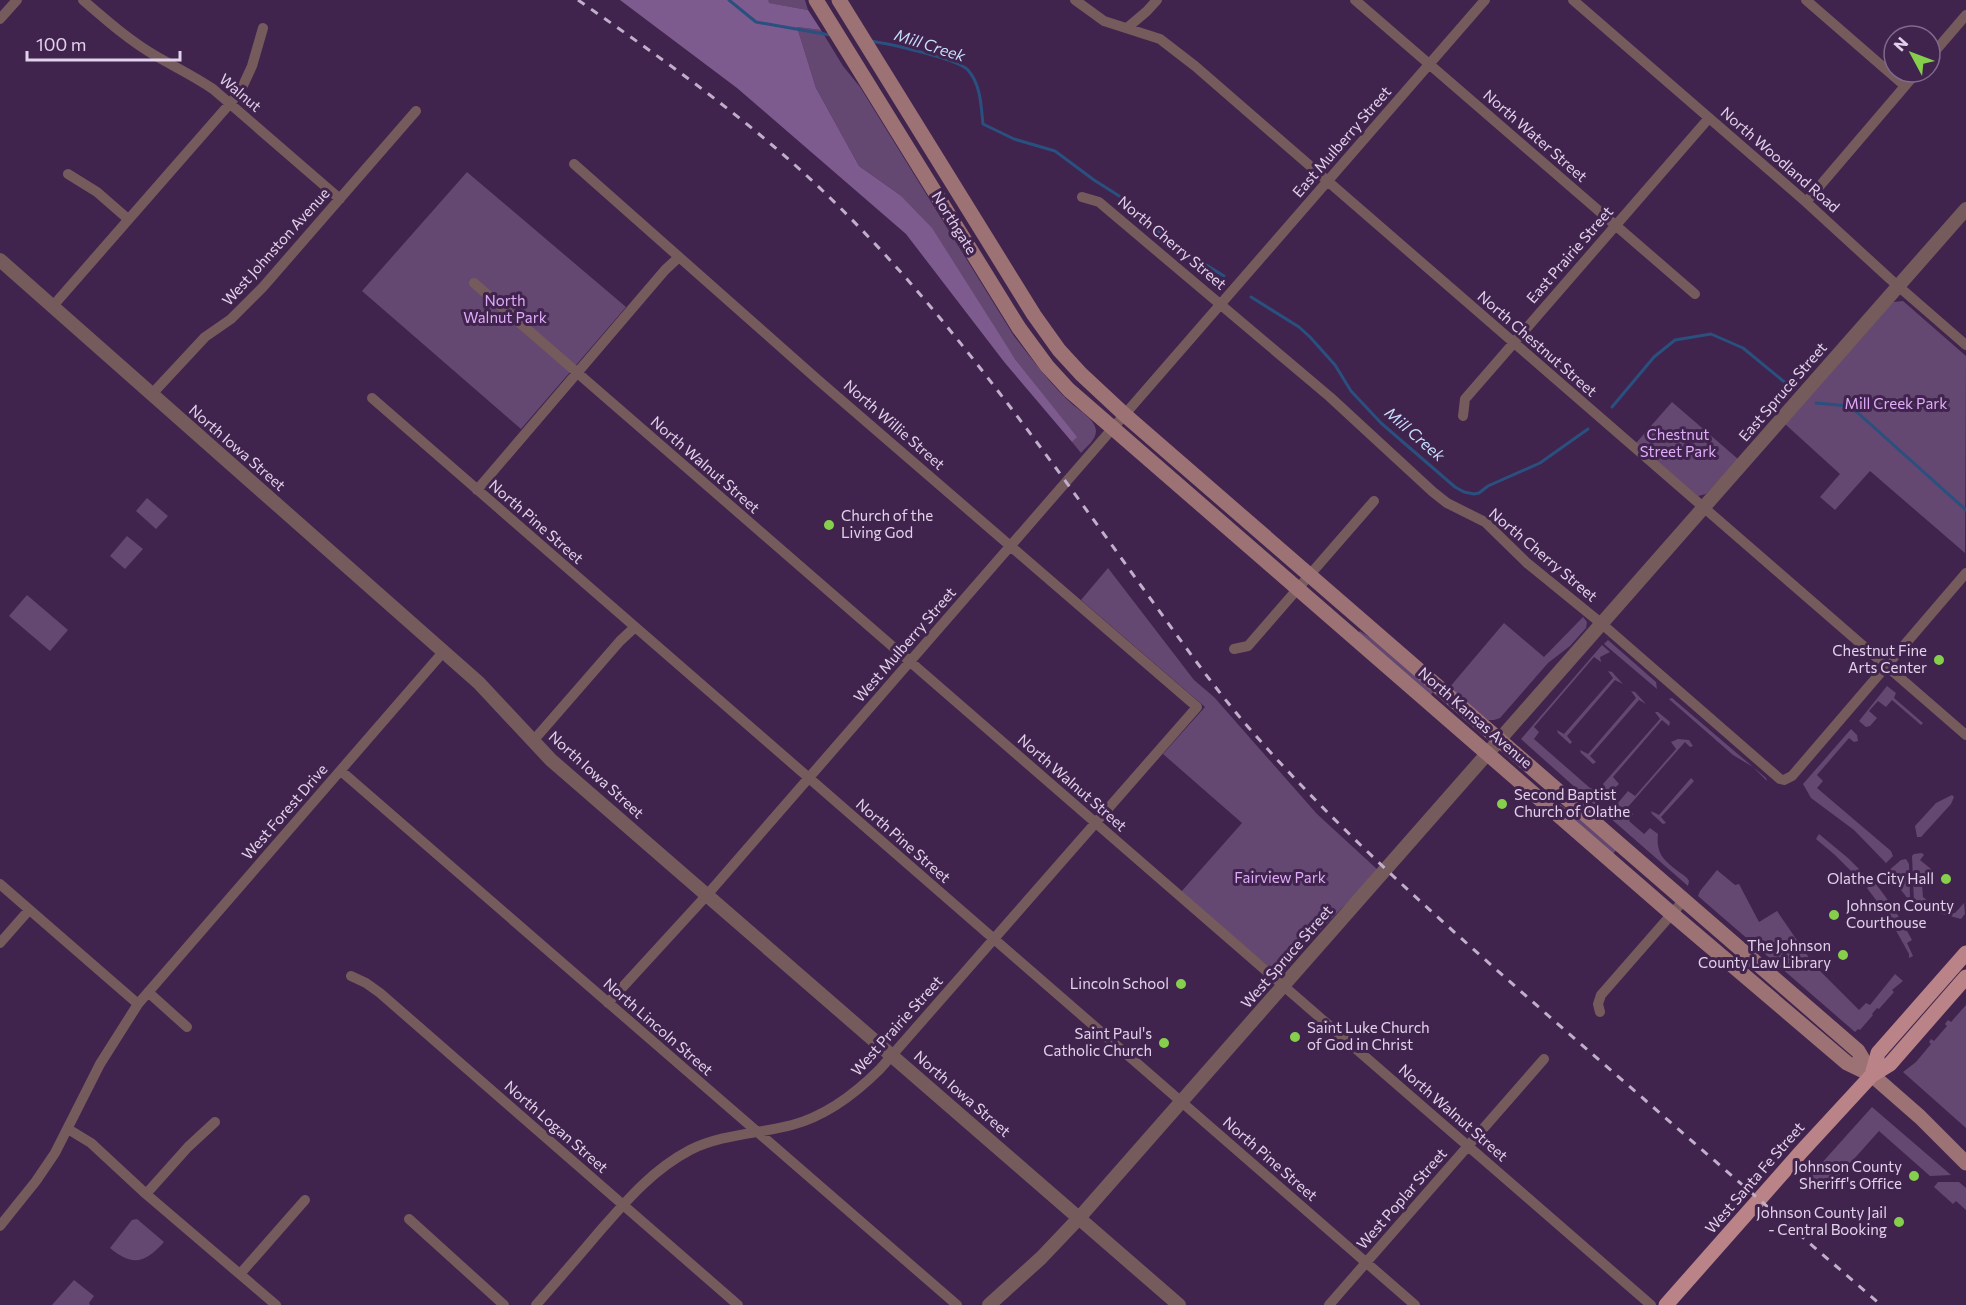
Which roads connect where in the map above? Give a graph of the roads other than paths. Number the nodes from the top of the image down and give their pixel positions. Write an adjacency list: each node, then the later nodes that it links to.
1 (17, 0): 12 (street)
2 (83, 0): 18 (street, Walnut)
3 (839, 0): 42 (main road, Northgate)
4 (1075, 0): 14 (street, North Chestnut Street)
5 (1157, 0): 14 (street)
6 (1355, 0): 16 (street, North Water Street)
7 (1485, 0): 16 (street, East Mulberry Street)
8 (1573, 0): 20 (street, North Woodland Road)
9 (1806, 0): 17 (street)
10 (820, 6): 44 (main road, Northgate)
11 (1966, 15): 15 (street)
12 (0, 19)
13 (263, 28): 18 (street)
14 (1127, 28): 23 (street, North Chestnut Street)
15 (1942, 43)
16 (1429, 64): 23 (street, East Mulberry Street); 29 (street, North Water Street)
17 (1905, 86): 26 (street)
18 (231, 103): 25 (street, Walnut); 28 (street)
19 (416, 111): 25 (street, West Johnston Avenue)
20 (1709, 118): 26 (street, North Woodland Road); 29 (street, East Prairie Street)
21 (574, 164): 30 (street, North Willie Street)
22 (68, 174): 28 (street)
23 (1327, 182): 35 (street, East Mulberry Street); 37 (street, North Chestnut Street)
24 (1082, 197): 35 (street, North Cherry Street)
25 (340, 199): 40 (street, West Johnston Avenue)
26 (1806, 202): 33 (street, North Woodland Road)
27 (1966, 209): 33 (street, East Spruce Street)
28 (128, 219): 36 (street)
29 (1615, 225): 34 (street, North Water Street); 37 (street, East Prairie Street)
30 (679, 257): 39 (street); 48 (street, North Willie Street)
31 (2, 267): 36 (street, North Iowa Street)
32 (474, 283): 39 (street, North Walnut Street)
33 (1898, 286): 38 (street, North Woodland Road); 47 (street, East Spruce Street)
34 (1695, 294)
35 (1221, 304): 42 (street, West Mulberry Street); 52 (street, North Cherry Street)
36 (52, 307): 40 (street, North Iowa Street)
37 (1513, 343): 43 (street, East Prairie Street); 47 (street, North Chestnut Street)
38 (1966, 345)
39 (577, 373): 45 (street); 56 (street, North Walnut Street)
40 (152, 395): 55 (street, North Iowa Street)
41 (372, 398): 45 (street, North Pine Street)
42 (1125, 415): 44 (street, West Mulberry Street); 50 (main road, North Kansas Avenue)
43 (1463, 416)
44 (1112, 429): 48 (street, West Mulberry Street); 51 (main road, North Kansas Avenue)
45 (477, 490): 53 (street, North Pine Street)
46 (1374, 501): 50 (street)
47 (1703, 508): 52 (street, East Spruce Street); 57 (street, North Chestnut Street)
48 (1011, 546): 56 (street, West Mulberry Street); 58 (street, North Willie Street)
49 (1966, 573): 57 (street)
50 (1310, 575): 51 (street); 60 (main road, North Kansas Avenue)
51 (1297, 590): 54 (street); 62 (main road, North Kansas Avenue)
52 (1602, 624): 57 (street, North Cherry Street); 60 (street, West Spruce Street)
53 (634, 628): 61 (street); 64 (street, North Pine Street)
54 (1234, 649)
55 (444, 651): 61 (street, North Iowa Street); 63 (street, West Forest Drive)
56 (910, 663): 64 (street, West Mulberry Street); 65 (street, North Walnut Street)
57 (1886, 666): 59 (street, North Chestnut Street)
58 (1197, 707): 65 (street, West Prairie Street)
59 (1966, 735)
60 (1501, 740): 62 (street, West Spruce Street); 68 (main road, North Kansas Avenue)
61 (533, 741): 67 (street, North Iowa Street)
62 (1488, 755): 70 (main road, North Kansas Avenue); 76 (street, West Spruce Street)
63 (341, 771): 77 (street, West Forest Drive); 78 (street, North Lincoln Street)
64 (808, 779): 67 (street, West Mulberry Street); 71 (street, North Pine Street)
65 (1095, 824): 71 (street, West Prairie Street); 76 (street, North Walnut Street)
66 (0, 884): 69 (street)
67 (707, 895): 78 (street, West Mulberry Street); 82 (street, North Iowa Street)
68 (1684, 900): 70 (street); 84 (main road, North Kansas Avenue)
69 (29, 910): 72 (street); 79 (street)
70 (1672, 914): 80 (street); 84 (main road, North Kansas Avenue)
71 (994, 940): 82 (street, West Prairie Street); 85 (street, North Pine Street)
72 (0, 943)
73 (1966, 953): 84 (main road, West Santa Fe Street)
74 (351, 976): 93 (street, North Logan Street)
75 (1966, 977): 84 (main road, West Santa Fe Street)
76 (1283, 986): 85 (street, West Spruce Street); 89 (street, North Walnut Street)
77 (148, 992): 79 (street, West Forest Drive); 81 (street)
78 (608, 1003): 88 (street, North Lincoln Street)
79 (138, 1004): 87 (street, West Forest Drive)
80 (1600, 1012)
81 (187, 1027)
82 (892, 1056): 88 (street, West Prairie Street); 94 (street, North Iowa Street)
83 (1544, 1059): 89 (street, West Poplar Street)
84 (1872, 1075): 90 (main road, North Kansas Avenue); 109 (main road, West Santa Fe Street)
85 (1181, 1102): 94 (street, West Spruce Street); 97 (street, North Pine Street)
86 (215, 1122): 91 (street)
87 (68, 1129): 91 (street); 96 (street, West Forest Drive)
88 (757, 1131): 93 (street, West Prairie Street); 103 (street, North Lincoln Street)
89 (1468, 1146): 97 (street, West Poplar Street); 108 (street, North Walnut Street)
90 (1966, 1163)
91 (147, 1194): 98 (street)
92 (305, 1200): 98 (street)
93 (623, 1205): 101 (street, West Prairie Street); 102 (street, North Logan Street)
94 (1079, 1218): 104 (street, West Spruce Street); 105 (street, North Iowa Street)
95 (409, 1219): 100 (street)
96 (0, 1226)
97 (1366, 1262): 106 (street, West Poplar Street); 107 (street, North Pine Street)
98 (240, 1274): 99 (street)
99 (276, 1305)
100 (504, 1305)
101 (536, 1305)
102 (738, 1305)
103 (957, 1305)
104 (989, 1305)
105 (1179, 1305)
106 (1329, 1305)
107 (1415, 1305)
108 (1651, 1305)
109 (1666, 1305)

